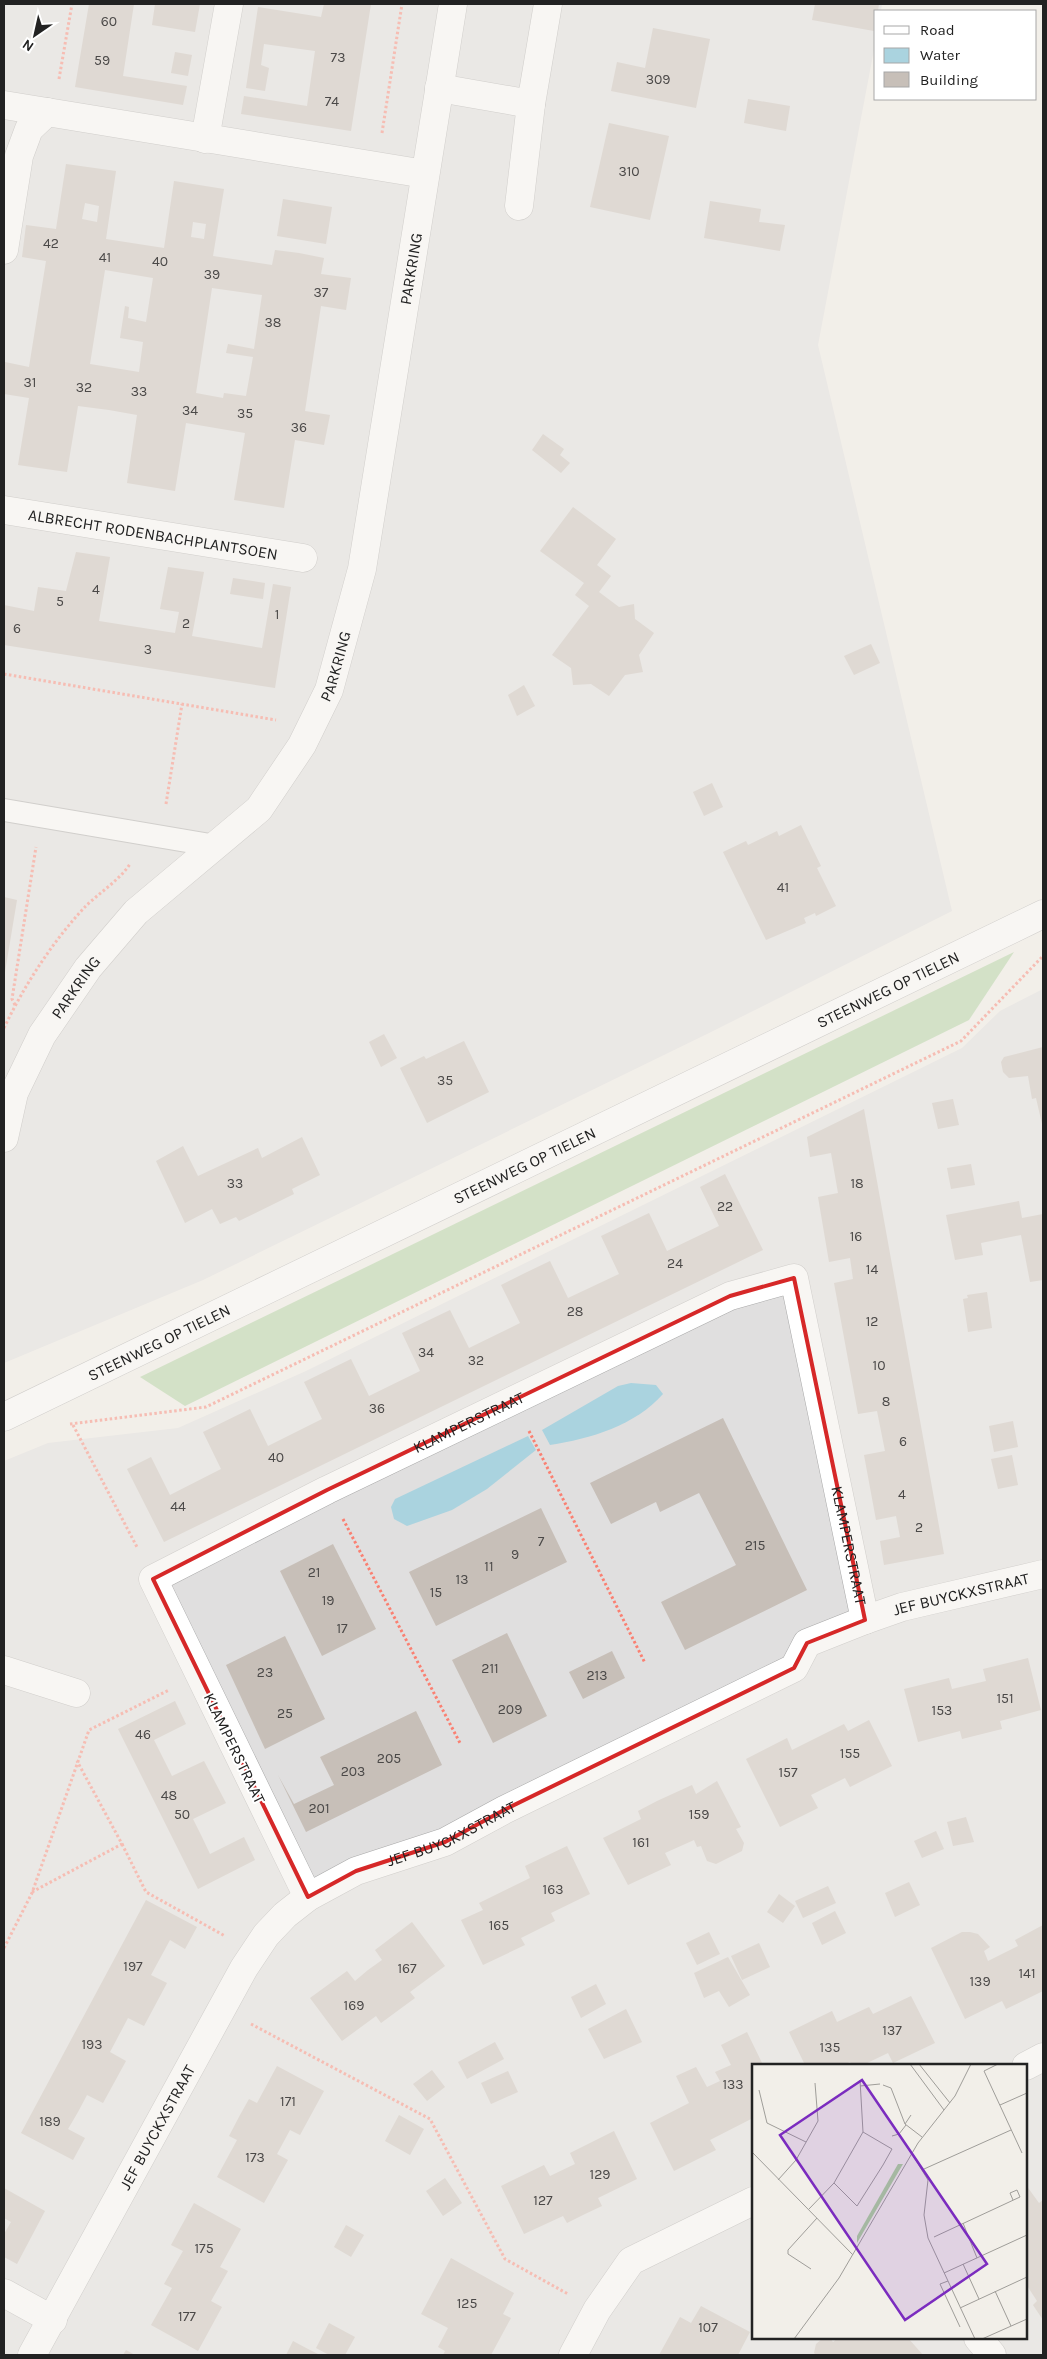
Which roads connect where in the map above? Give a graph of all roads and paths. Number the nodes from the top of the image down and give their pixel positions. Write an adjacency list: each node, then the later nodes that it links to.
1 (72, 4): 9 (path)
2 (229, 4): 10 (street)
3 (402, 4): 11 (path)
4 (453, 4): 6 (street, PARKRING)
5 (548, 4): 7 (street)
6 (439, 88): 7 (street); 12 (street, PARKRING)
7 (532, 104): 13 (street)
8 (4, 105): 9 (street)
9 (48, 112): 10 (street); 14 (street)
10 (205, 139): 11 (street)
11 (377, 166): 12 (street)
12 (425, 174): 19 (street, PARKRING)
13 (519, 206)
14 (4, 250)
15 (4, 510): 16 (street, ALBRECHT RODENBACHPLANTSOEN)
16 (303, 558)
17 (4, 674): 18 (path)
18 (182, 704): 19 (path); 20 (path)
19 (312, 726): 24 (street, PARKRING)
20 (166, 806)
21 (4, 810): 22 (lane)
22 (41, 816): 23 (lane); 27 (path)
23 (139, 833): 24 (lane); 27 (path)
24 (216, 846): 29 (street, PARKRING)
25 (1043, 914): 31 (street, STEENWEG OP TIELEN)
26 (1043, 956): 33 (path)
27 (15, 1005): 28 (path)
28 (4, 1028)
29 (4, 1138)
30 (513, 1400): 34 (street, KLAMPERSTRAAT); 37 (street, KLAMPERSTRAAT); 38 (path)
31 (5, 1414)
32 (64, 1424): 33 (path)
33 (73, 1425): 36 (path)
34 (327, 1490): 36 (street, KLAMPERSTRAAT); 42 (path)
35 (1043, 1574): 37 (street, JEF BUYCKXSTRAAT)
36 (153, 1579): 40 (street, KLAMPERSTRAAT)
37 (866, 1620): 46 (street, JEF BUYCKXSTRAAT)
38 (645, 1664)
39 (4, 1670): 41 (street)
40 (200, 1674): 43 (path); 46 (street, KLAMPERSTRAAT)
41 (76, 1693)
42 (460, 1743)
43 (77, 1760): 44 (path); 45 (path)
44 (122, 1844): 45 (path); 48 (path)
45 (32, 1893): 47 (path)
46 (308, 1897): 48 (street, JEF BUYCKXSTRAAT)
47 (4, 1948)
48 (254, 1953): 49 (street, JEF BUYCKXSTRAAT)
49 (222, 2009): 54 (path); 55 (street, JEF BUYCKXSTRAAT)
50 (1043, 2057): 51 (street)
51 (1027, 2065)
52 (752, 2201): 54 (street)
53 (4, 2293): 55 (street)
54 (597, 2310): 58 (street)
55 (53, 2320): 57 (street, JEF BUYCKXSTRAAT)
56 (979, 2339): 59 (street)
57 (32, 2355)
58 (573, 2355)
59 (992, 2355)

